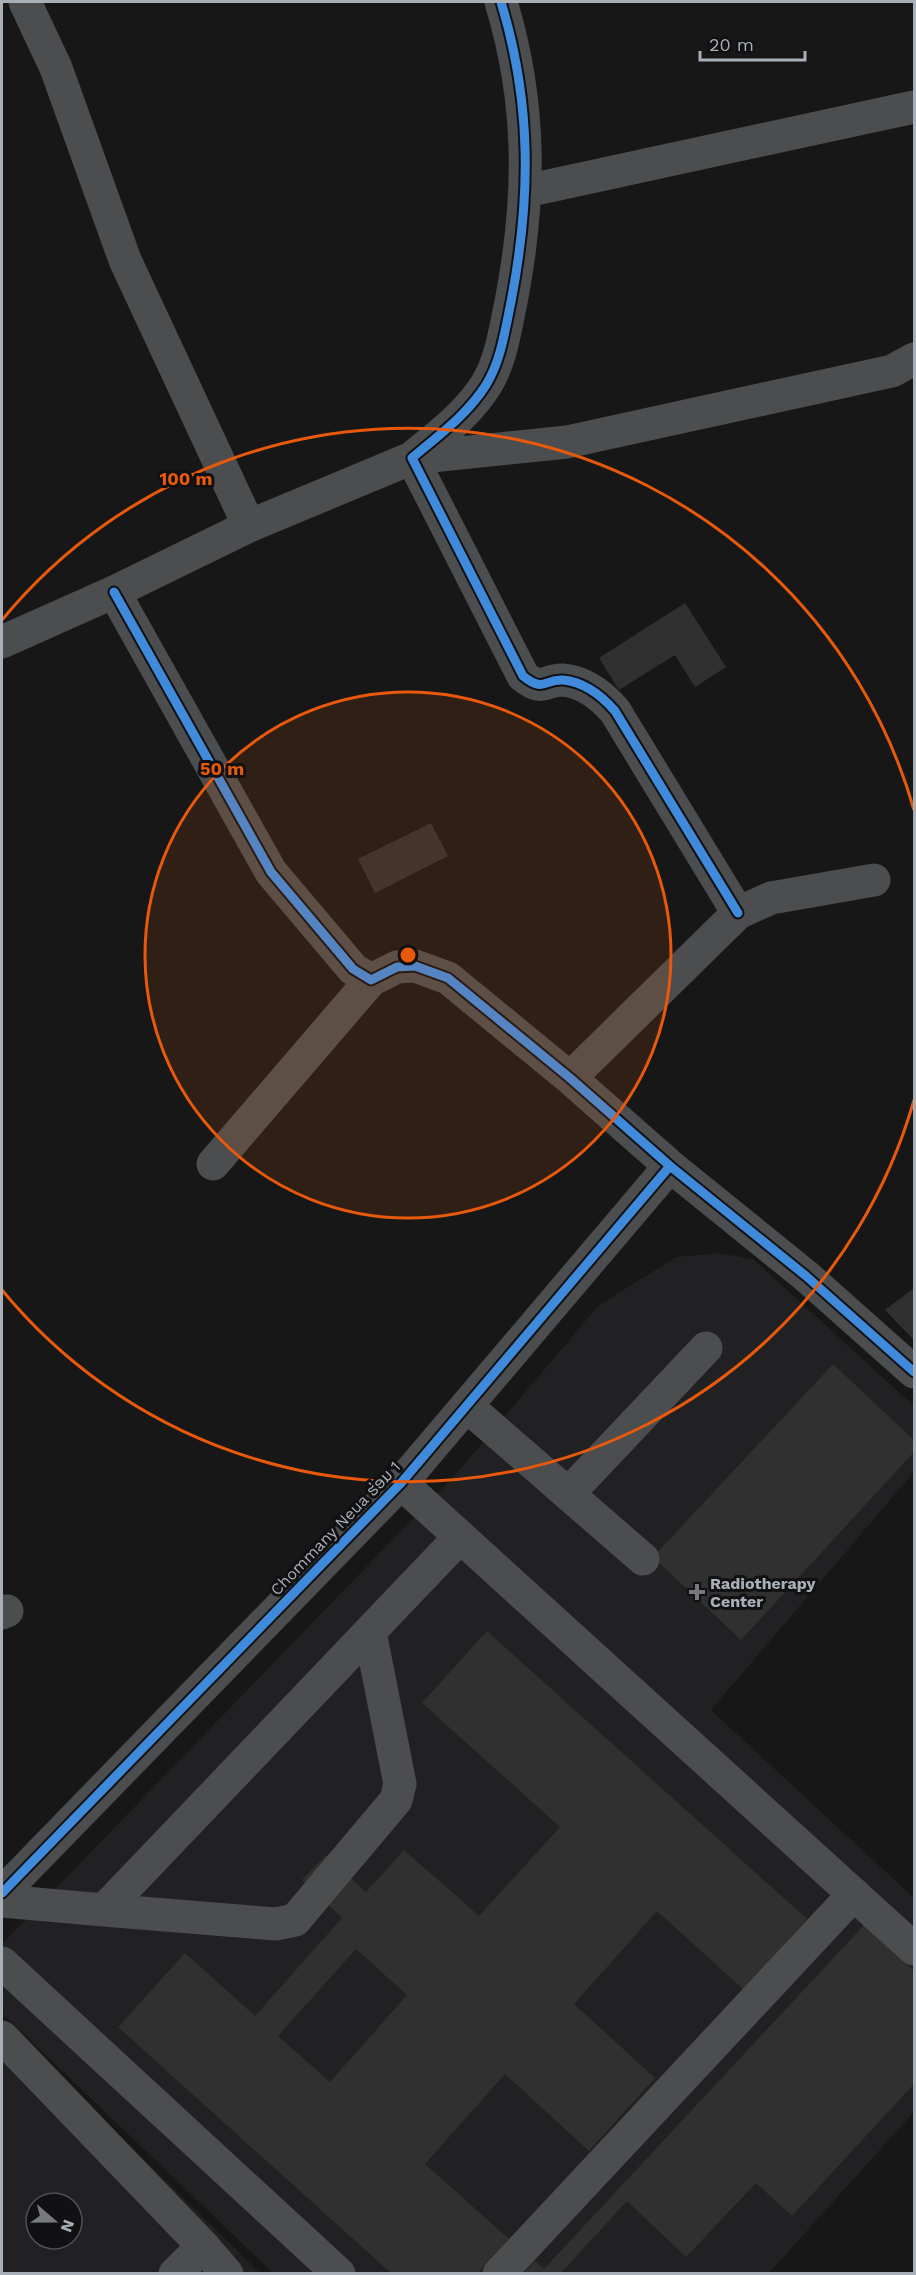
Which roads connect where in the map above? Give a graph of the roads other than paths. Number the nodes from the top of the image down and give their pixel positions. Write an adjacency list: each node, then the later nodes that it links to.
1 (25, 2): 7 (street)
2 (501, 2): 4 (street)
3 (915, 107): 4 (street)
4 (526, 191): 6 (street)
5 (915, 359): 6 (street)
6 (412, 458): 7 (street); 11 (street)
7 (249, 526): 8 (street)
8 (114, 592): 9 (street); 12 (street)
9 (2, 642)
10 (874, 880): 11 (street)
11 (738, 913): 13 (street)
12 (371, 980): 13 (street); 14 (street)
13 (570, 1078): 15 (street)
14 (213, 1164)
15 (670, 1166): 17 (street); 18 (street, Chommany Neua ຮ່ອມ 1)
16 (706, 1348): 20 (street)
17 (915, 1372)
18 (468, 1407): 19 (street, Chommany Neua ຮ່ອມ 1); 20 (street)
19 (401, 1483): 21 (street); 24 (street, Chommany Neua ຮ່ອມ 1)
20 (568, 1494): 22 (street)
21 (460, 1537): 23 (street); 25 (street)
22 (643, 1559)
23 (370, 1632): 27 (street); 27 (street)
24 (2, 1893)
25 (854, 1894): 28 (street); 35 (street)
26 (2, 1901): 27 (street)
27 (104, 1910)
28 (915, 1949)
29 (2, 1963): 34 (street)
30 (2, 2037): 31 (street)
31 (203, 2246): 32 (street); 33 (street)
32 (175, 2274)
33 (226, 2274)
34 (339, 2274)
35 (499, 2274)

